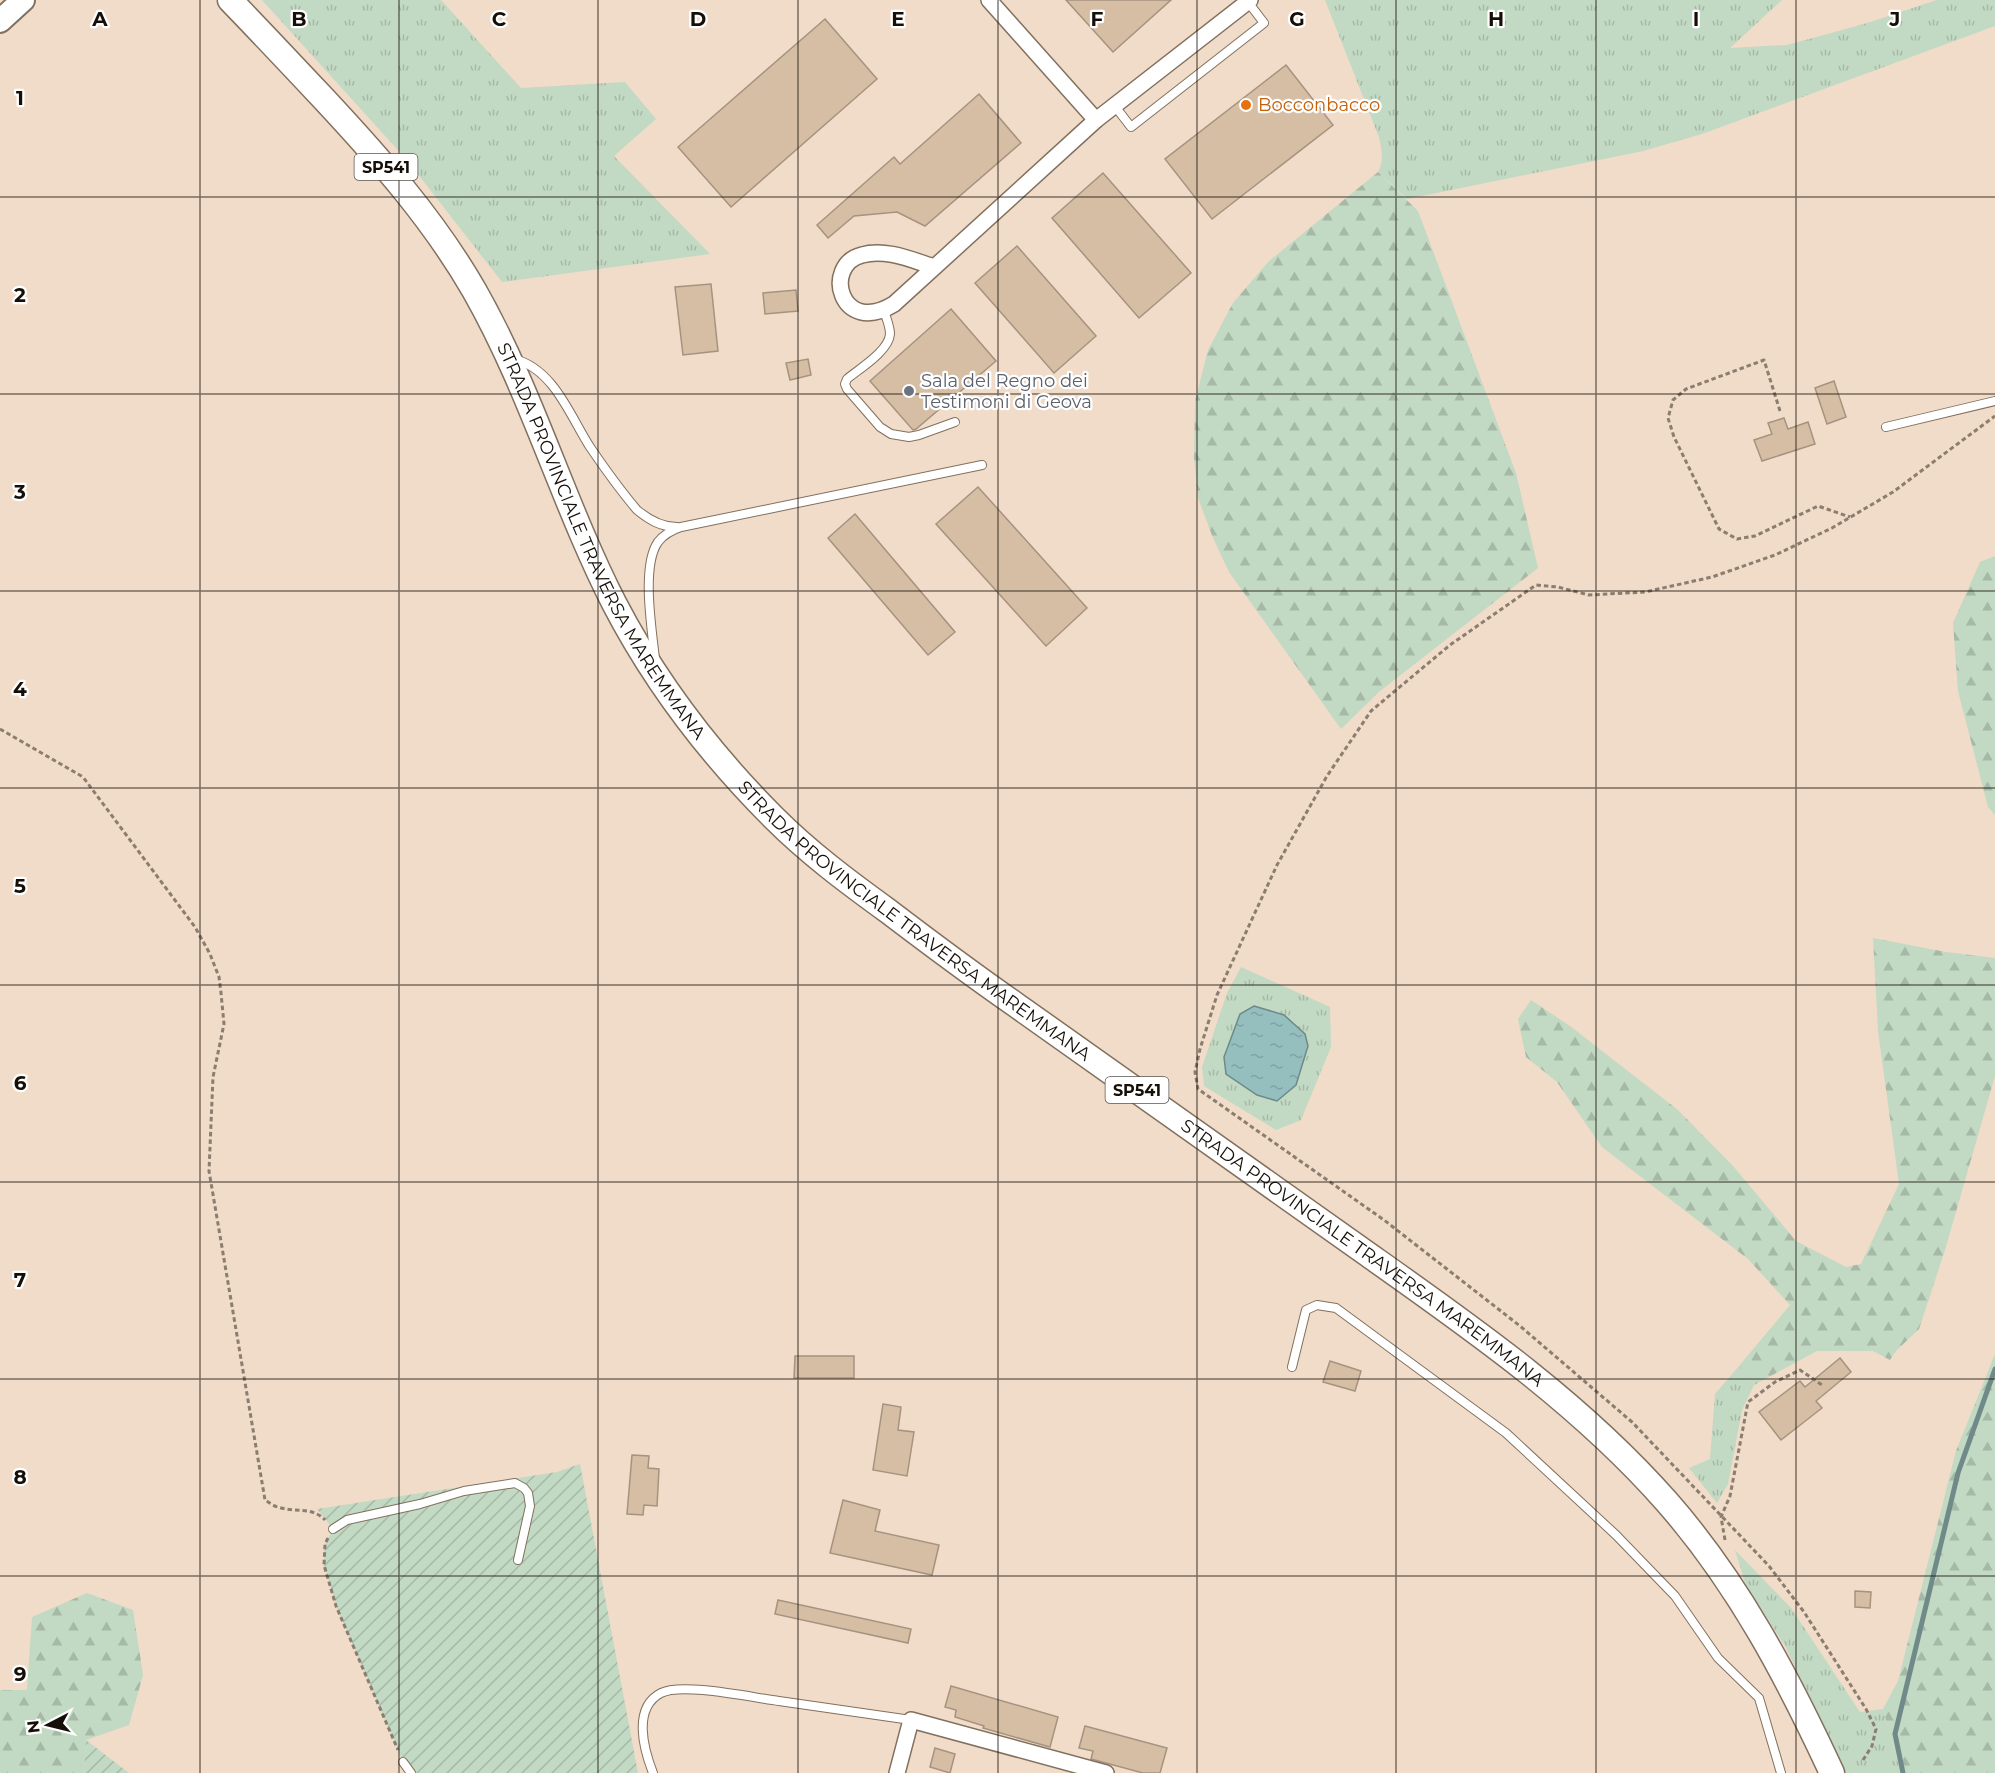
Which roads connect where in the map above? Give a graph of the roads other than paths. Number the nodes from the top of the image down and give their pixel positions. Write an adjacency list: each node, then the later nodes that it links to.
1 (231, 0): 8 (main road, STRADA PROVINCIALE TRAVERSA MAREMMANA / SP541)
2 (989, 0): 5 (street)
3 (1249, 1): 4 (street); 4 (lane)
4 (1114, 105): 5 (street)
5 (1096, 120): 6 (street)
6 (934, 267): 7 (street); 7 (street)
7 (884, 310): 10 (lane)
8 (508, 358): 13 (lane); 14 (main road, STRADA PROVINCIALE TRAVERSA MAREMMANA / SP541)
9 (1995, 401): 11 (lane)
10 (955, 423)
11 (1886, 427)
12 (982, 465): 13 (lane)
13 (681, 527): 14 (lane)
14 (657, 675): 25 (main road, STRADA PROVINCIALE TRAVERSA MAREMMANA / SP541)
15 (1292, 1367): 24 (lane)
16 (333, 1529): 17 (lane)
17 (518, 1560)
18 (911, 1720): 21 (lane); 22 (street); 23 (street)
19 (403, 1762): 20 (lane)
20 (411, 1773)
21 (653, 1773)
22 (897, 1773)
23 (1106, 1773)
24 (1781, 1773)
25 (1832, 1773)

